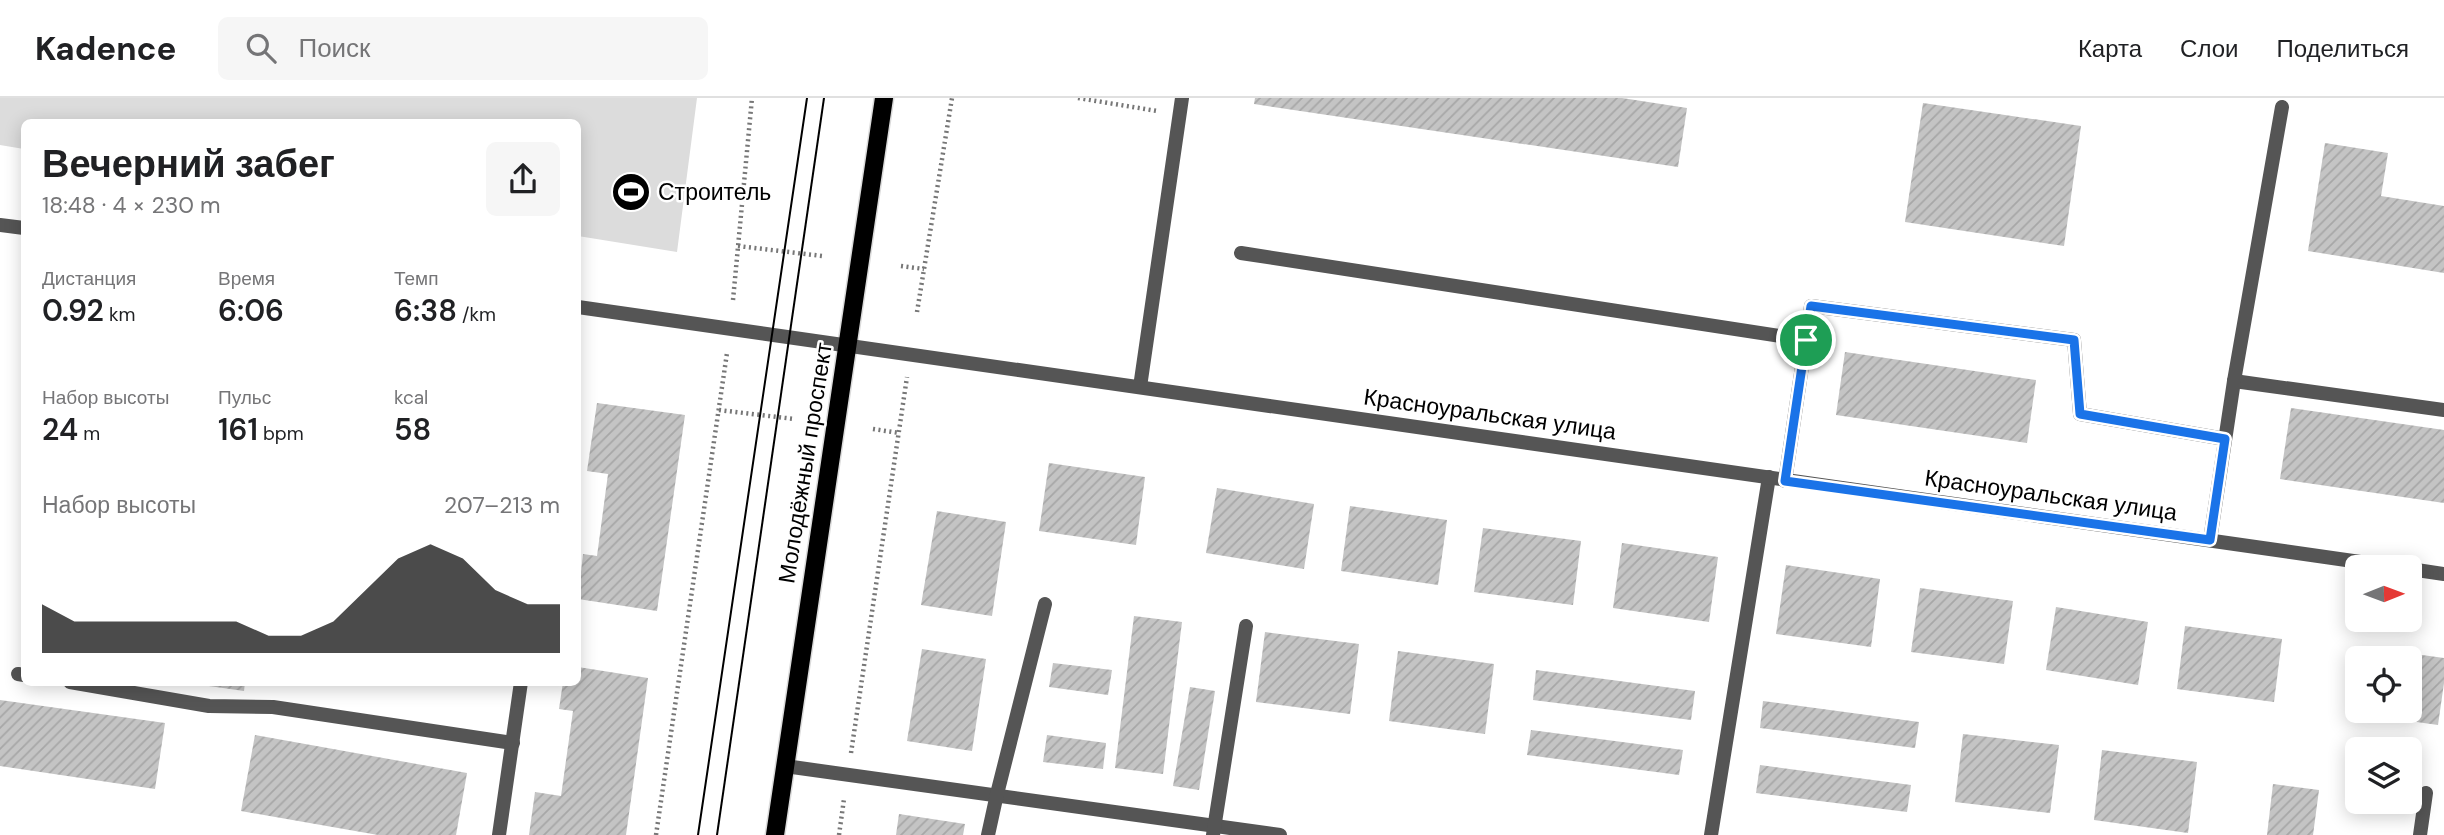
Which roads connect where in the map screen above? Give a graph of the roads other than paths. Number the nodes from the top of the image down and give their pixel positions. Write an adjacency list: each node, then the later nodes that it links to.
1 (884, 98): 9 (main road, Молодёжный проспект)
2 (1182, 98): 11 (street)
3 (2282, 107): 10 (street)
4 (0, 225): 5 (street)
5 (21, 228)
6 (1241, 253): 8 (street)
7 (581, 307): 9 (street, Красноуральская улица)
8 (1806, 340): 13 (street); 15 (street)
9 (848, 345): 11 (street, Красноуральская улица); 25 (main road, Молодёжный проспект)
10 (2234, 381): 12 (street); 13 (street)
11 (1140, 387): 14 (street, Красноуральская улица)
12 (2444, 410)
13 (2225, 439): 16 (street)
14 (1769, 477): 15 (street, Красноуральская улица); 33 (street)
15 (1785, 481): 16 (street, Красноуральская улица)
16 (2210, 540): 17 (street, Красноуральская улица)
17 (2345, 560)
18 (2422, 571): 19 (street)
19 (2444, 574)
20 (1045, 604): 26 (street)
21 (1246, 626): 28 (street)
22 (93, 686): 24 (street)
23 (521, 686): 24 (street)
24 (513, 743): 29 (street)
25 (785, 766): 26 (street); 30 (main road, Молодёжный проспект)
26 (997, 793): 28 (street); 31 (street)
27 (2426, 793): 34 (street)
28 (1213, 830): 32 (street)
29 (499, 835)
30 (775, 835)
31 (988, 835)
32 (1279, 835)
33 (1711, 835)
34 (2420, 835)

